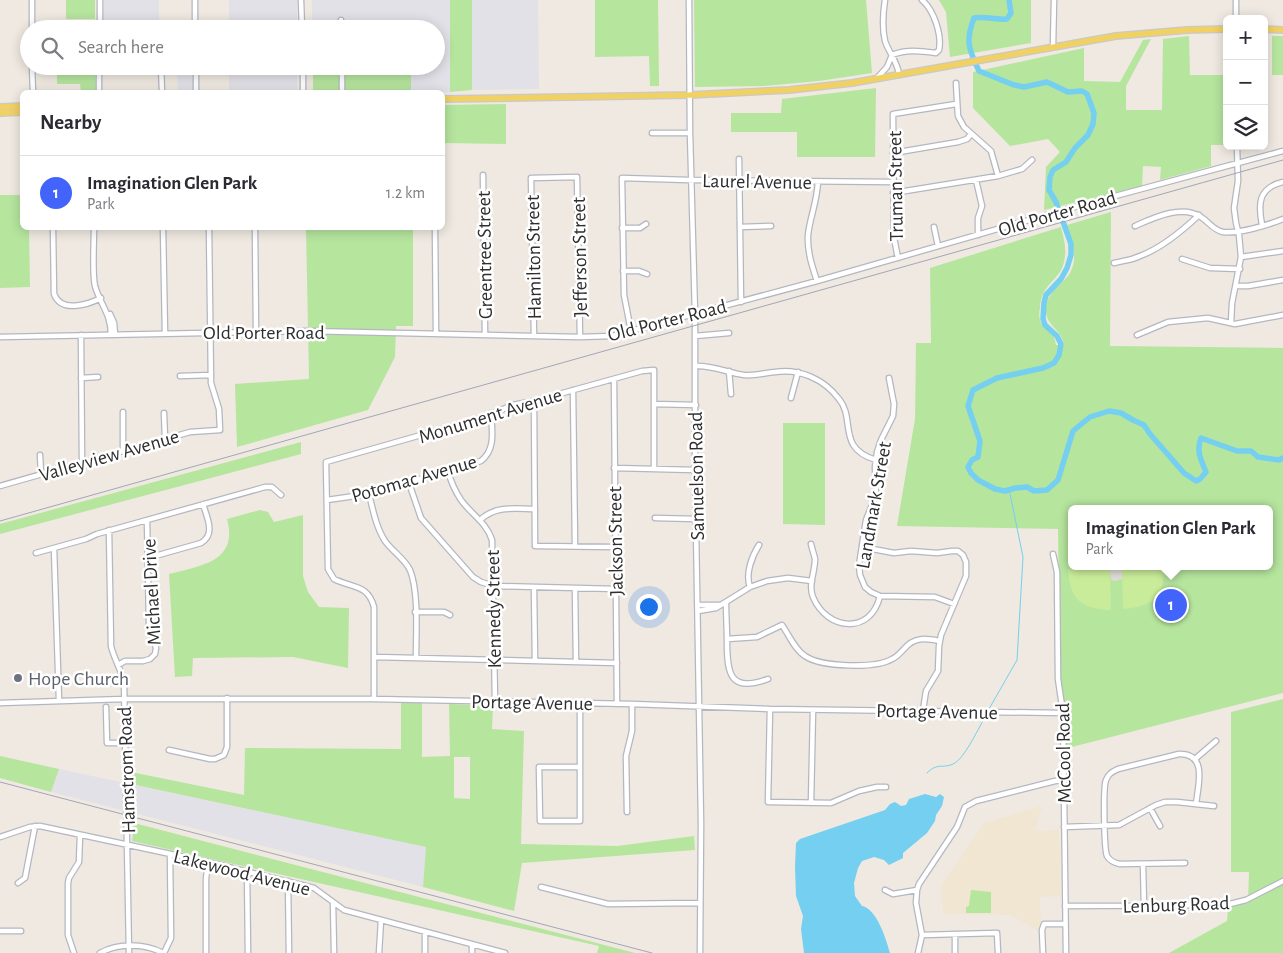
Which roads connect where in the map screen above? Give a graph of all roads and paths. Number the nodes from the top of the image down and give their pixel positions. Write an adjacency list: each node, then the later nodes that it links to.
1 (32, 0): 11 (street)
2 (100, 0): 12 (street)
3 (195, 0): 13 (street)
4 (301, 0): 14 (street)
5 (689, 0): 35 (street, Samuelson Road)
6 (885, 0): 19 (street)
7 (922, 0): 19 (street)
8 (1054, 0): 18 (street)
9 (1236, 0): 10 (street)
10 (1236, 15)
11 (32, 20)
12 (100, 20)
13 (195, 20)
14 (302, 20)
15 (1223, 29): 18 (main road)
16 (1268, 29): 17 (main road)
17 (1283, 30)
18 (1053, 46): 20 (main road)
19 (892, 55): 20 (street); 27 (street)
20 (899, 74): 27 (main road)
21 (32, 75): 29 (street)
22 (99, 75): 30 (street)
23 (161, 75): 31 (street)
24 (196, 75): 32 (street)
25 (302, 75): 33 (street)
26 (342, 75): 34 (street)
27 (877, 78): 35 (main road)
28 (956, 83): 37 (street)
29 (33, 90)
30 (99, 90)
31 (162, 90)
32 (196, 90)
33 (303, 90)
34 (342, 90)
35 (690, 95): 36 (main road); 43 (street, Samuelson Road)
36 (445, 99)
37 (956, 104): 44 (street); 47 (street, Truman Street)
38 (20, 106): 39 (main road)
39 (0, 107)
40 (20, 112): 41 (main road)
41 (0, 113)
42 (652, 133): 43 (street)
43 (690, 133): 54 (street, Samuelson Road)
44 (972, 134): 47 (street); 52 (street)
45 (1237, 150): 50 (street)
46 (1283, 150): 50 (street, Old Porter Road)
47 (893, 152): 58 (street, Truman Street)
48 (739, 159): 55 (street)
49 (1032, 160): 52 (street)
50 (1237, 164): 76 (street); 77 (street, Old Porter Road)
51 (483, 175): 103 (street, Greentree Street)
52 (998, 176): 56 (street)
53 (577, 177): 105 (street, Hamilton Street); 108 (street, Jefferson Street)
54 (692, 180): 55 (street, Laurel Avenue); 69 (street, Laurel Avenue); 92 (street, Samuelson Road)
55 (740, 180): 57 (street, Laurel Avenue); 67 (street)
56 (976, 180): 60 (street); 77 (street)
57 (818, 182): 58 (street, Laurel Avenue); 88 (street)
58 (893, 182): 60 (street, Truman Street)
59 (1283, 182): 64 (street)
60 (894, 193): 81 (street, Truman Street)
61 (1199, 216): 66 (street); 76 (street); 83 (street)
62 (1283, 219): 64 (street)
63 (646, 224): 69 (street)
64 (1262, 225): 76 (street)
65 (771, 226): 67 (street)
66 (1135, 226)
67 (740, 227): 91 (street)
68 (934, 227): 78 (street)
69 (622, 228): 85 (street)
70 (53, 230): 90 (street)
71 (94, 230): 90 (street)
72 (163, 230): 98 (street)
73 (209, 230): 97 (street)
74 (255, 230): 95 (street)
75 (435, 230): 102 (street)
76 (1238, 231): 80 (street)
77 (978, 235): 78 (street, Old Porter Road)
78 (938, 246): 81 (street, Old Porter Road)
79 (1283, 251): 80 (street)
80 (1241, 257): 84 (street)
81 (898, 258): 88 (street, Old Porter Road)
82 (1182, 259): 84 (street)
83 (1114, 264)
84 (1240, 269): 89 (street)
85 (623, 271): 86 (street); 96 (street)
86 (647, 274)
87 (1283, 280): 89 (street)
88 (817, 281): 91 (street, Old Porter Road)
89 (1237, 286): 94 (street)
90 (101, 298): 101 (street)
91 (741, 302): 92 (street, Old Porter Road)
92 (695, 314): 96 (street, Old Porter Road); 106 (street, Samuelson Road)
93 (1283, 315): 94 (street)
94 (1231, 323): 104 (street)
95 (256, 331): 97 (street, Old Porter Road); 102 (street, Old Porter Road)
96 (630, 331): 108 (street, Old Porter Road)
97 (210, 332): 98 (street, Old Porter Road); 112 (street)
98 (164, 333): 101 (street, Old Porter Road)
99 (729, 333): 106 (street)
100 (80, 334): 101 (street, Old Porter Road); 107 (street, Old Porter Road); 115 (street)
101 (113, 334)
102 (436, 334): 103 (street, Old Porter Road)
103 (485, 334): 105 (street, Old Porter Road)
104 (1137, 335)
105 (534, 336): 108 (street, Old Porter Road)
106 (695, 336): 109 (street, Samuelson Road)
107 (0, 337)
108 (580, 337)
109 (695, 366): 110 (street); 123 (street, Samuelson Road)
110 (729, 371): 111 (street); 119 (street)
111 (798, 372): 120 (street); 130 (street)
112 (211, 375): 113 (street); 127 (street, Valleyview Avenue)
113 (180, 376)
114 (98, 377): 115 (street)
115 (81, 378): 131 (street)
116 (889, 378): 130 (street, Landmark Street)
117 (614, 379): 118 (street, Monument Avenue); 122 (street, Monument Avenue); 132 (street, Jackson Street)
118 (573, 390): 121 (street, Monument Avenue); 151 (street)
119 (731, 394)
120 (791, 398)
121 (534, 401): 126 (street, Monument Avenue); 143 (street)
122 (654, 404): 123 (street); 133 (street)
123 (696, 405): 134 (street, Samuelson Road)
124 (123, 412): 128 (street)
125 (164, 413): 127 (street)
126 (491, 414): 135 (street, Potomac Avenue); 141 (street, Monument Avenue)
127 (165, 439): 128 (street, Valleyview Avenue)
128 (123, 451): 131 (street, Valleyview Avenue)
129 (40, 455): 136 (street)
130 (876, 460): 153 (street, Landmark Street)
131 (82, 462): 136 (street, Valleyview Avenue)
132 (614, 468): 133 (street); 152 (street, Jackson Street)
133 (654, 469): 134 (street)
134 (695, 470): 145 (street, Samuelson Road)
135 (448, 471): 137 (street, Potomac Avenue); 147 (street, Kennedy Street)
136 (41, 474): 138 (street, Valleyview Avenue)
137 (410, 483): 139 (street, Potomac Avenue); 159 (street)
138 (0, 486)
139 (369, 494): 141 (street, Potomac Avenue); 168 (street)
140 (281, 495): 142 (street)
141 (327, 500): 172 (street)
142 (203, 504): 146 (street); 157 (street)
143 (535, 509): 147 (street); 151 (street)
144 (656, 518): 145 (street)
145 (696, 519): 167 (street, Samuelson Road)
146 (147, 520): 148 (street); 157 (street, Michael Drive)
147 (480, 520): 159 (street, Kennedy Street)
148 (109, 530): 154 (street); 178 (street, Hamstrom Road)
149 (811, 544): 158 (street)
150 (759, 545): 161 (street)
151 (575, 546): 152 (street)
152 (615, 547): 163 (street, Jackson Street)
153 (862, 547): 164 (street, Landmark Street); 166 (street)
154 (54, 548): 155 (street); 183 (street)
155 (36, 553)
156 (1053, 554): 194 (street, McCool Road)
157 (148, 558): 178 (street, Michael Drive)
158 (812, 581): 161 (street); 164 (street)
159 (494, 586): 160 (street); 174 (street, Kennedy Street)
160 (534, 588): 162 (street); 175 (street)
161 (750, 588): 165 (street)
162 (575, 589): 163 (street); 176 (street)
163 (616, 589): 177 (street, Jackson Street)
164 (880, 596): 166 (street)
165 (726, 602): 167 (street); 170 (street)
166 (954, 604): 171 (street)
167 (698, 608): 190 (street, Samuelson Road)
168 (415, 612): 169 (street); 173 (street)
169 (450, 615)
170 (727, 639): 171 (street); 179 (street)
171 (939, 641): 193 (street)
172 (374, 657): 173 (street); 182 (street)
173 (416, 658): 174 (street)
174 (494, 660): 175 (street); 184 (street, Kennedy Street)
175 (535, 661): 176 (street)
176 (576, 662): 177 (street)
177 (617, 663): 187 (street, Jackson Street)
178 (118, 665): 181 (street, Hamstrom Road)
179 (768, 680)
180 (227, 698): 181 (street, Portage Avenue); 182 (street, Portage Avenue); 197 (street)
181 (124, 699): 183 (street, Portage Avenue); 196 (street, Hamstrom Road)
182 (374, 699): 184 (street, Portage Avenue)
183 (59, 701): 185 (street, Portage Avenue)
184 (495, 701): 186 (street, Portage Avenue)
185 (0, 703)
186 (580, 703): 187 (street, Portage Avenue); 199 (street)
187 (618, 704): 188 (street, Portage Avenue)
188 (632, 704): 190 (street, Portage Avenue); 206 (street)
189 (106, 707): 196 (street)
190 (700, 707): 191 (street, Portage Avenue); 225 (street, Samuelson Road)
191 (770, 709): 192 (street, Portage Avenue); 202 (street)
192 (813, 710): 193 (street, Portage Avenue); 202 (street)
193 (923, 710): 194 (street, Portage Avenue)
194 (1063, 713): 200 (street, McCool Road)
195 (1216, 741): 198 (street)
196 (126, 743): 213 (street, Hamstrom Road)
197 (169, 750)
198 (1195, 760): 203 (street); 208 (street)
199 (580, 767): 199 (street)
200 (1064, 780): 210 (street, McCool Road); 224 (street)
201 (886, 787): 202 (street)
202 (811, 803)
203 (1196, 804): 204 (street); 205 (street)
204 (1214, 806)
205 (1150, 808): 208 (street); 209 (street)
206 (626, 812)
207 (35, 826): 211 (street, Lakewood Avenue); 212 (street, Lakewood Avenue); 221 (street)
208 (1105, 826): 210 (street); 217 (street)
209 (1160, 826)
210 (1064, 827): 227 (street, McCool Road)
211 (0, 836)
212 (80, 836): 213 (street, Lakewood Avenue); 239 (street)
213 (128, 846): 214 (street, Lakewood Avenue); 237 (street, Hamstrom Road)
214 (170, 854): 215 (street, Lakewood Avenue); 242 (street)
215 (208, 862): 218 (street, Lakewood Avenue); 243 (street)
216 (1185, 863): 217 (street)
217 (1143, 864): 228 (street)
218 (247, 871): 219 (street, Lakewood Avenue); 244 (street)
219 (288, 881): 226 (street, Lakewood Avenue); 245 (street)
220 (1283, 881): 228 (street, Lenburg Road)
221 (18, 884)
222 (542, 887): 225 (street)
223 (885, 890): 224 (street)
224 (917, 890): 235 (street)
225 (699, 903): 250 (street, Samuelson Road)
226 (333, 904): 229 (street, Lakewood Avenue); 238 (street)
227 (1065, 906): 228 (street, Lenburg Road); 230 (street, McCool Road)
228 (1144, 906)
229 (381, 920): 233 (street, Lakewood Avenue); 246 (street)
230 (1065, 924): 254 (street); 255 (street, McCool Road)
231 (0, 931): 232 (street)
232 (22, 931)
233 (425, 932): 236 (street, Lakewood Avenue); 247 (street)
234 (956, 934): 235 (street); 252 (street); 253 (street)
235 (922, 935): 251 (street)
236 (472, 944): 248 (street); 249 (street, Lakewood Avenue)
237 (130, 946): 240 (street); 241 (street, Hamstrom Road); 242 (street)
238 (334, 952)
239 (74, 953)
240 (100, 953)
241 (130, 953)
242 (163, 953)
243 (206, 953)
244 (248, 953)
245 (290, 953)
246 (379, 953)
247 (426, 953)
248 (472, 953)
249 (505, 953)
250 (700, 953)
251 (918, 953)
252 (956, 953)
253 (998, 953)
254 (1043, 953)
255 (1066, 953)

